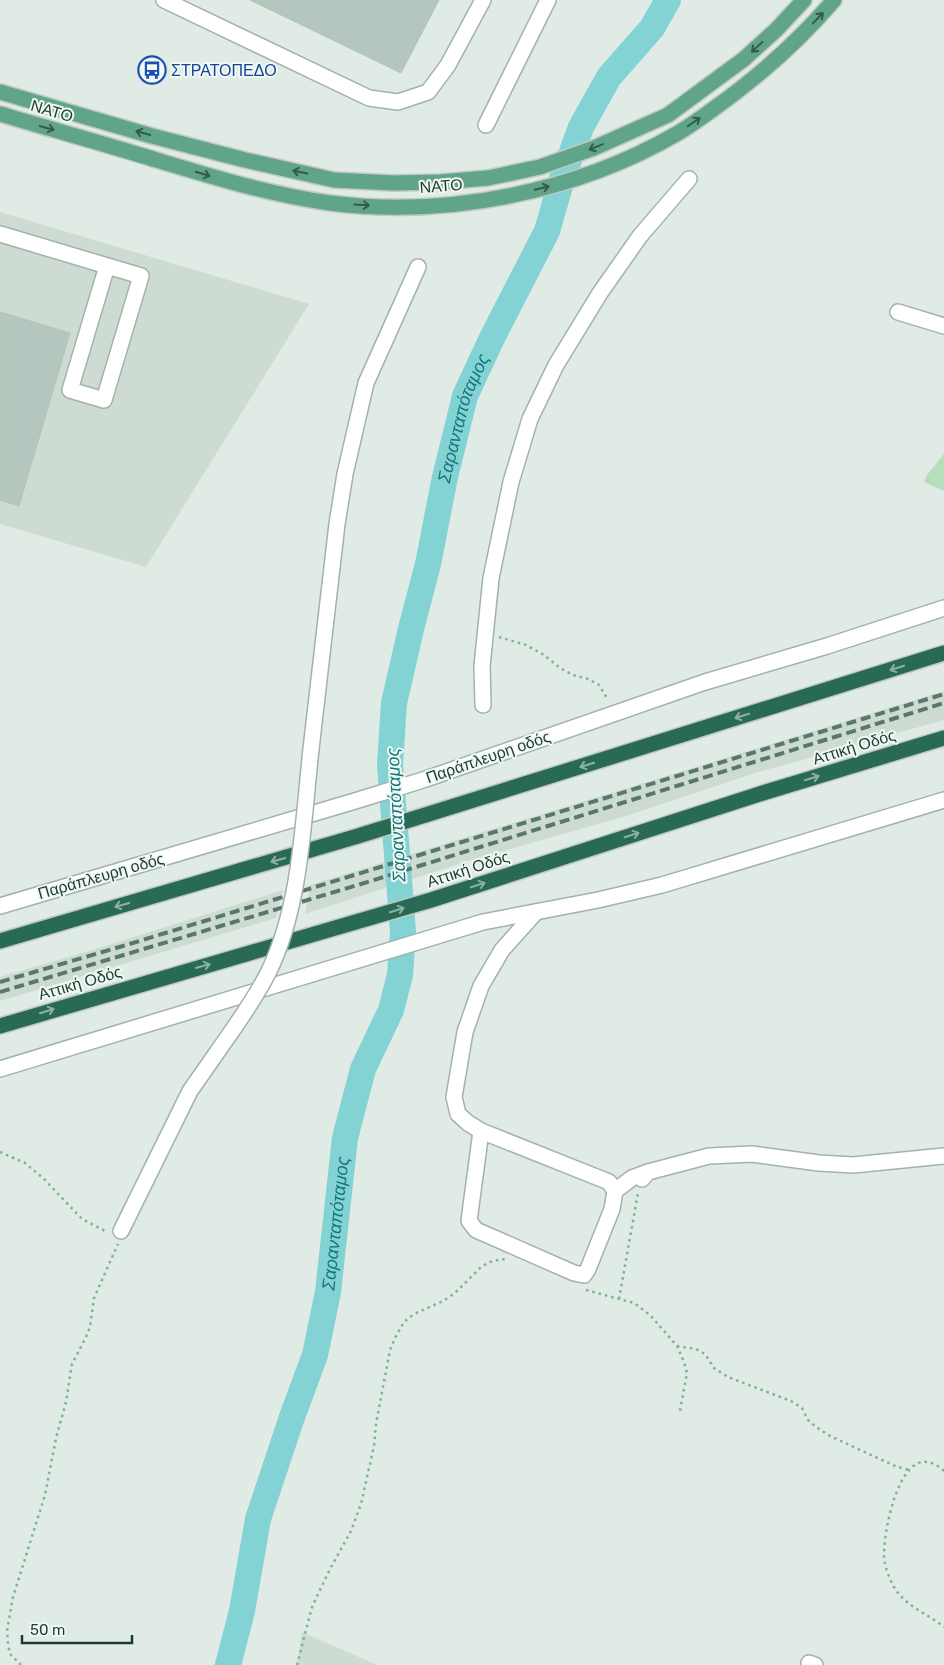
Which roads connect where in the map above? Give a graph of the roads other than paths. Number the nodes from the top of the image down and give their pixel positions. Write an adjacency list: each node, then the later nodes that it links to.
1 (164, 0): 2 (street)
2 (483, 0)
3 (548, 0): 8 (street)
4 (804, 0): 6 (main road, ΝΑΤΟ, one-way to 6)
5 (834, 0): 7 (main road, ΝΑΤΟ, one-way to 5)
6 (0, 92)
7 (0, 114)
8 (486, 125)
9 (689, 179): 17 (street)
10 (0, 234): 11 (street)
11 (107, 266): 11 (street)
12 (418, 266): 28 (street, bridge)
13 (898, 312): 14 (street)
14 (944, 326)
15 (944, 608): 20 (street, Παράπλευρη οδός)
16 (944, 653): 22 (highway, one-way to 22)
17 (483, 705)
18 (944, 738): 23 (highway, Αττική Οδός, one-way to 18)
19 (944, 800): 21 (street)
20 (0, 906)
21 (536, 912): 24 (street); 25 (street)
22 (0, 941)
23 (0, 1026)
24 (0, 1069)
25 (481, 1131): 27 (street); 27 (street)
26 (944, 1156): 27 (street)
27 (615, 1191)
28 (121, 1231)

